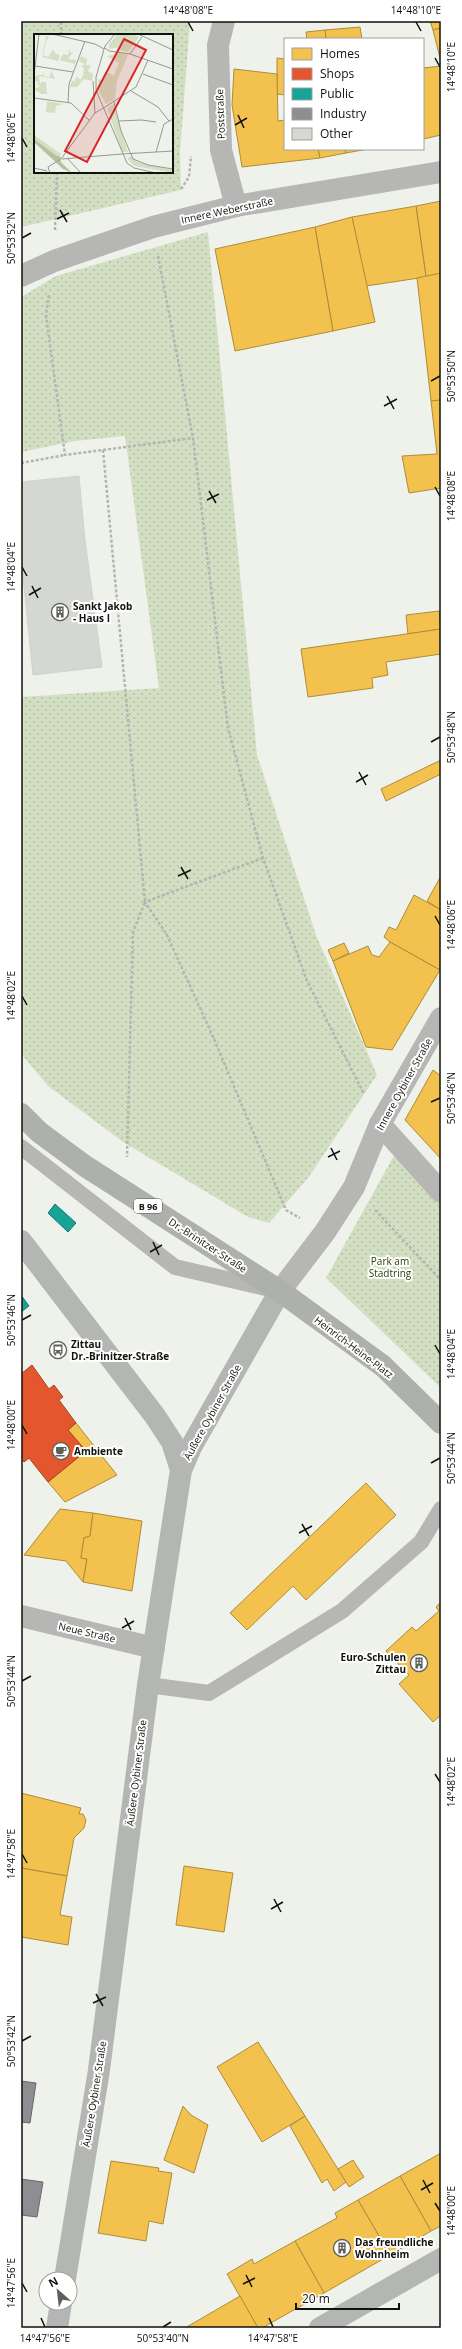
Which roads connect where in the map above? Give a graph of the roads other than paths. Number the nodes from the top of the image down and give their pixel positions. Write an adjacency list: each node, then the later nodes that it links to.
1 (224, 21): 3 (street, Poststraße)
2 (441, 172): 3 (street, Innere Weberstraße)
3 (236, 206): 4 (street, Innere Weberstraße)
4 (21, 276)
5 (441, 1018): 7 (street, Innere Oybiner Straße)
6 (21, 1114): 11 (main road, Dr.-Brinitzer-Straße / B 96)
7 (380, 1124): 9 (street); 11 (street, Innere Oybiner Straße)
8 (21, 1147): 11 (lane)
9 (441, 1192)
10 (21, 1241): 13 (main road)
11 (280, 1291): 12 (main road, Heinrich-Heine-Platz / B 96); 13 (main road, Äußere Oybiner Straße)
12 (441, 1423)
13 (181, 1470): 16 (main road, Äußere Oybiner Straße)
14 (441, 1509): 17 (lane)
15 (21, 1616): 16 (street, Neue Straße)
16 (154, 1648): 17 (main road, Äußere Oybiner Straße)
17 (148, 1685): 19 (main road, Äußere Oybiner Straße)
18 (441, 2259): 22 (main road)
19 (66, 2271)
20 (60, 2311): 21 (main road)
21 (57, 2328)
22 (320, 2328)

